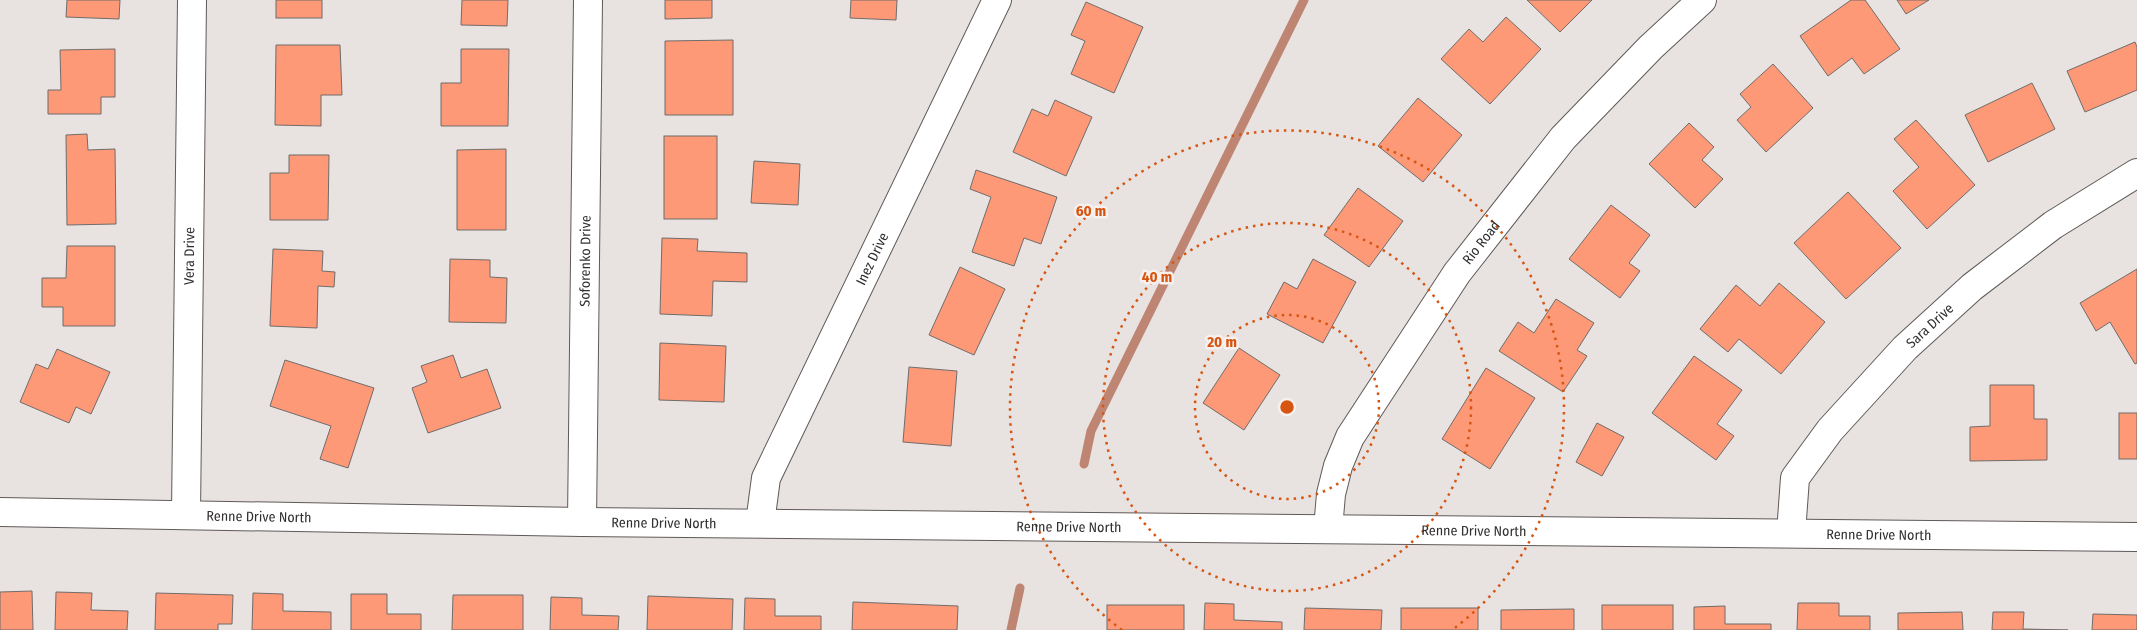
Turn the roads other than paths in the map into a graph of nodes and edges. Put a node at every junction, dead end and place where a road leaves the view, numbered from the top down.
1 (192, 0) edge
2 (588, 0) edge
3 (997, 0) edge
4 (1702, 0) edge
5 (2137, 173) edge
6 (0, 512) edge
7 (186, 514) junction
8 (582, 522) junction
9 (760, 523) junction
10 (1328, 529) junction
11 (1790, 533) junction
12 (2137, 537) edge

1 - 7 street, Vera Drive
2 - 8 street, Soforenko Drive
3 - 9 street, Inez Drive
4 - 10 street, Rio Road
5 - 11 street, Sara Drive
6 - 7 street, Renne Drive North
7 - 8 street, Renne Drive North
8 - 9 street, Renne Drive North
9 - 10 street, Renne Drive North
10 - 11 street, Renne Drive North
11 - 12 street, Renne Drive North

